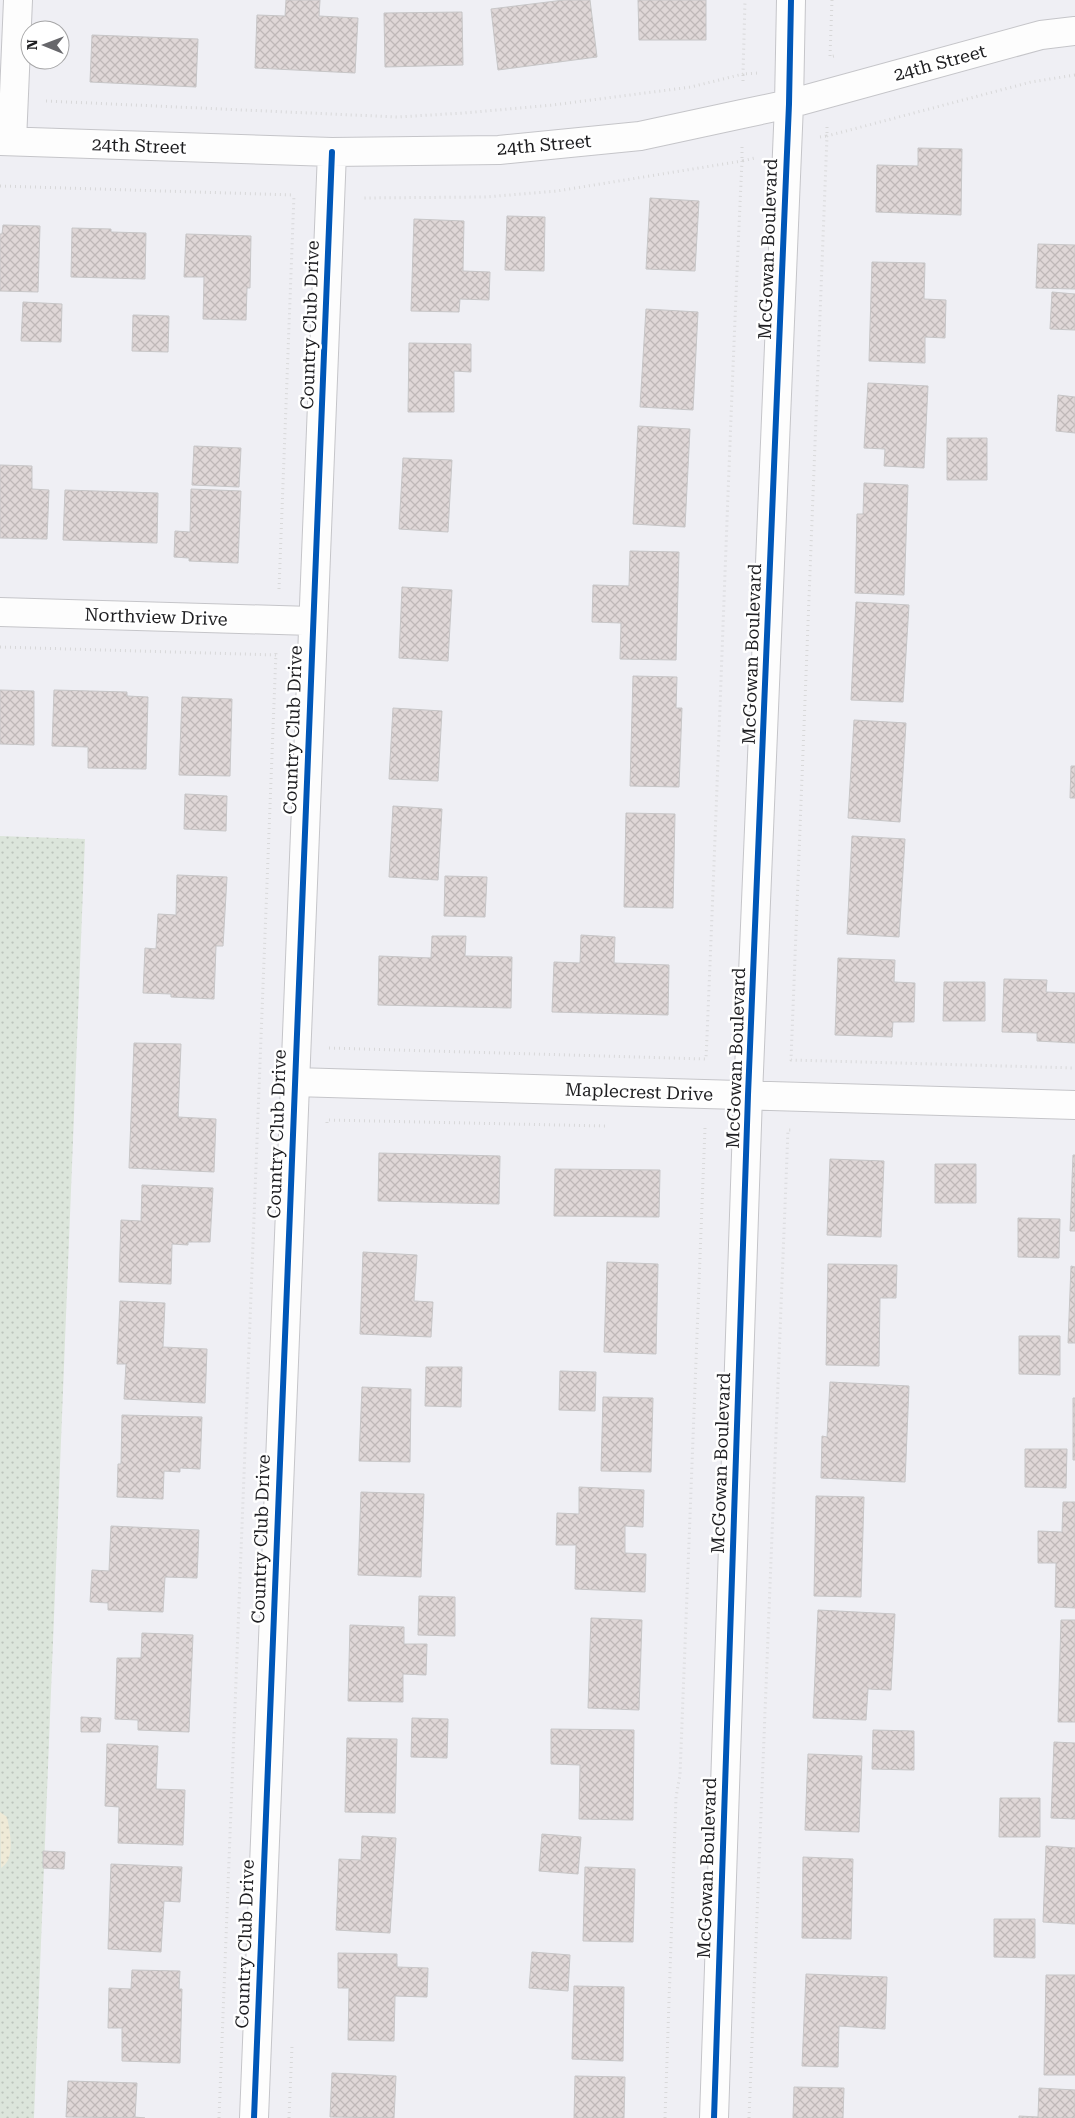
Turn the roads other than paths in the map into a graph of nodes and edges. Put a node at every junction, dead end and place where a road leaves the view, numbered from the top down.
1 (18, 0) edge
2 (791, 0) edge
3 (1075, 31) edge
4 (789, 104) junction
5 (6, 141) edge
6 (332, 152) junction
7 (0, 612) edge
8 (312, 622) junction
9 (294, 1082) junction
10 (748, 1095) junction
11 (1075, 1105) edge
12 (254, 2118) edge
13 (714, 2118) edge

1 - 5 street
2 - 4 street, McGowan Boulevard
3 - 4 street, 24th Street
4 - 6 street, 24th Street
4 - 10 street, McGowan Boulevard
5 - 6 street, 24th Street
6 - 8 street, Country Club Drive
7 - 8 street, Northview Drive
8 - 9 street, Country Club Drive
9 - 10 street, Maplecrest Drive
9 - 12 street, Country Club Drive
10 - 11 street, Maplecrest Drive
10 - 13 street, McGowan Boulevard

